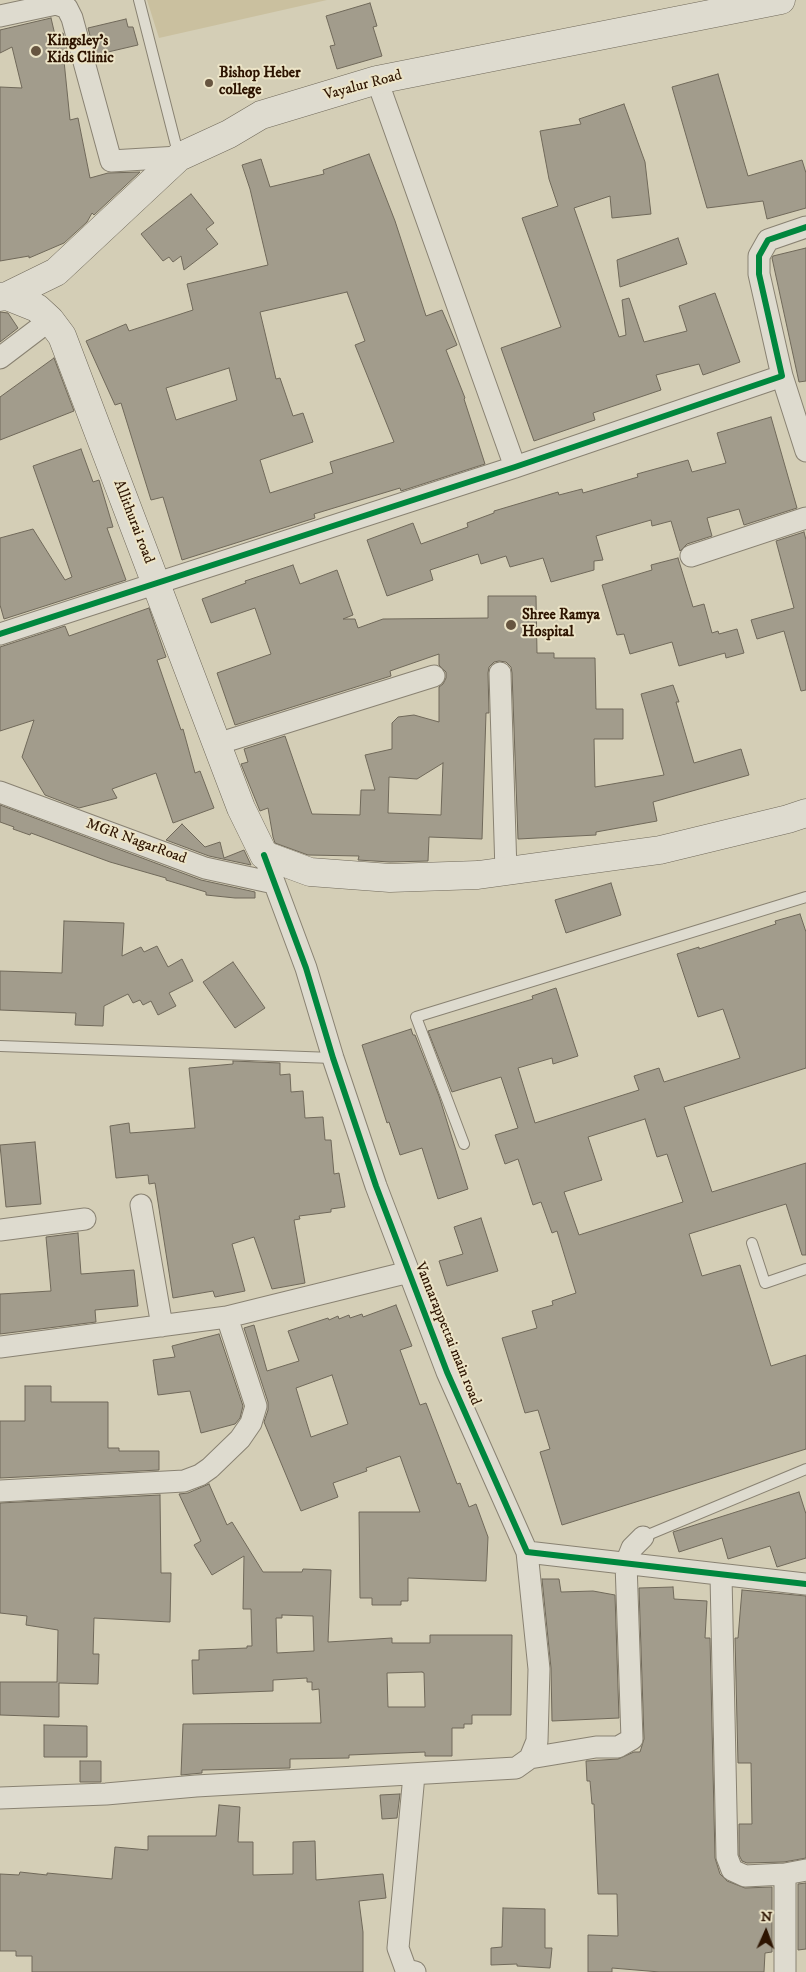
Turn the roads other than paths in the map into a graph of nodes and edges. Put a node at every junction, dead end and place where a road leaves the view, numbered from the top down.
1 (139, 0) edge
2 (782, 0) edge
3 (0, 16) edge
4 (377, 80) junction
5 (179, 157) junction
6 (806, 227) edge
7 (4, 297) edge
8 (50, 320) junction
9 (0, 358) edge
10 (782, 376) junction
11 (806, 451) edge
12 (515, 467) junction
13 (806, 518) edge
14 (691, 556) dead end
15 (157, 582) junction
16 (0, 634) edge
17 (500, 673) dead end
18 (434, 676) dead end
19 (217, 744) junction
20 (0, 792) edge
21 (806, 813) edge
22 (264, 855) junction
23 (506, 872) junction
24 (274, 883) junction
25 (806, 897) edge
26 (0, 1046) edge
27 (333, 1058) junction
28 (464, 1144) dead end
29 (141, 1205) dead end
30 (85, 1219) dead end
31 (0, 1230) edge
32 (752, 1243) dead end
33 (806, 1269) edge
34 (409, 1272) junction
35 (227, 1317) junction
36 (162, 1326) junction
37 (0, 1347) edge
38 (806, 1470) edge
39 (0, 1491) edge
40 (643, 1537) joint
41 (527, 1552) junction
42 (626, 1563) junction
43 (721, 1576) junction
44 (806, 1584) edge
45 (530, 1758) junction
46 (414, 1775) junction
47 (0, 1798) edge
48 (806, 1870) edge
49 (785, 1874) junction
50 (407, 1971) edge
51 (786, 1972) edge

1 - 5 lane
2 - 4 main road, Vayalur Road
3 - 5 street
4 - 5 main road, Vayalur Road
4 - 12 street
5 - 7 main road, Vayalur Road
6 - 10 street
7 - 8 main road, Allithurai road
8 - 9 street
8 - 15 main road, Allithurai road
10 - 11 street
10 - 12 street
12 - 15 street
13 - 14 street
15 - 16 street
15 - 19 main road, Allithurai road
17 - 23 street
18 - 19 street
19 - 22 main road, Allithurai road
20 - 24 street, MGR NagarRoad
21 - 23 main road
22 - 23 main road
22 - 24 street, Vannarappettai main road
24 - 27 street, Vannarappettai main road
25 - 28 lane
26 - 27 lane
27 - 34 street, Vannarappettai main road
29 - 36 street
30 - 31 street
32 - 33 lane
34 - 35 street
34 - 41 street, Vannarappettai main road
35 - 36 street
35 - 39 street
36 - 37 street
38 - 40 lane
40 - 42 street
41 - 42 street
41 - 45 street, Vannarappettai main road
42 - 43 street
42 - 45 street
43 - 44 street
43 - 49 street
45 - 46 street
46 - 47 street
46 - 50 street
48 - 49 street
49 - 51 street

